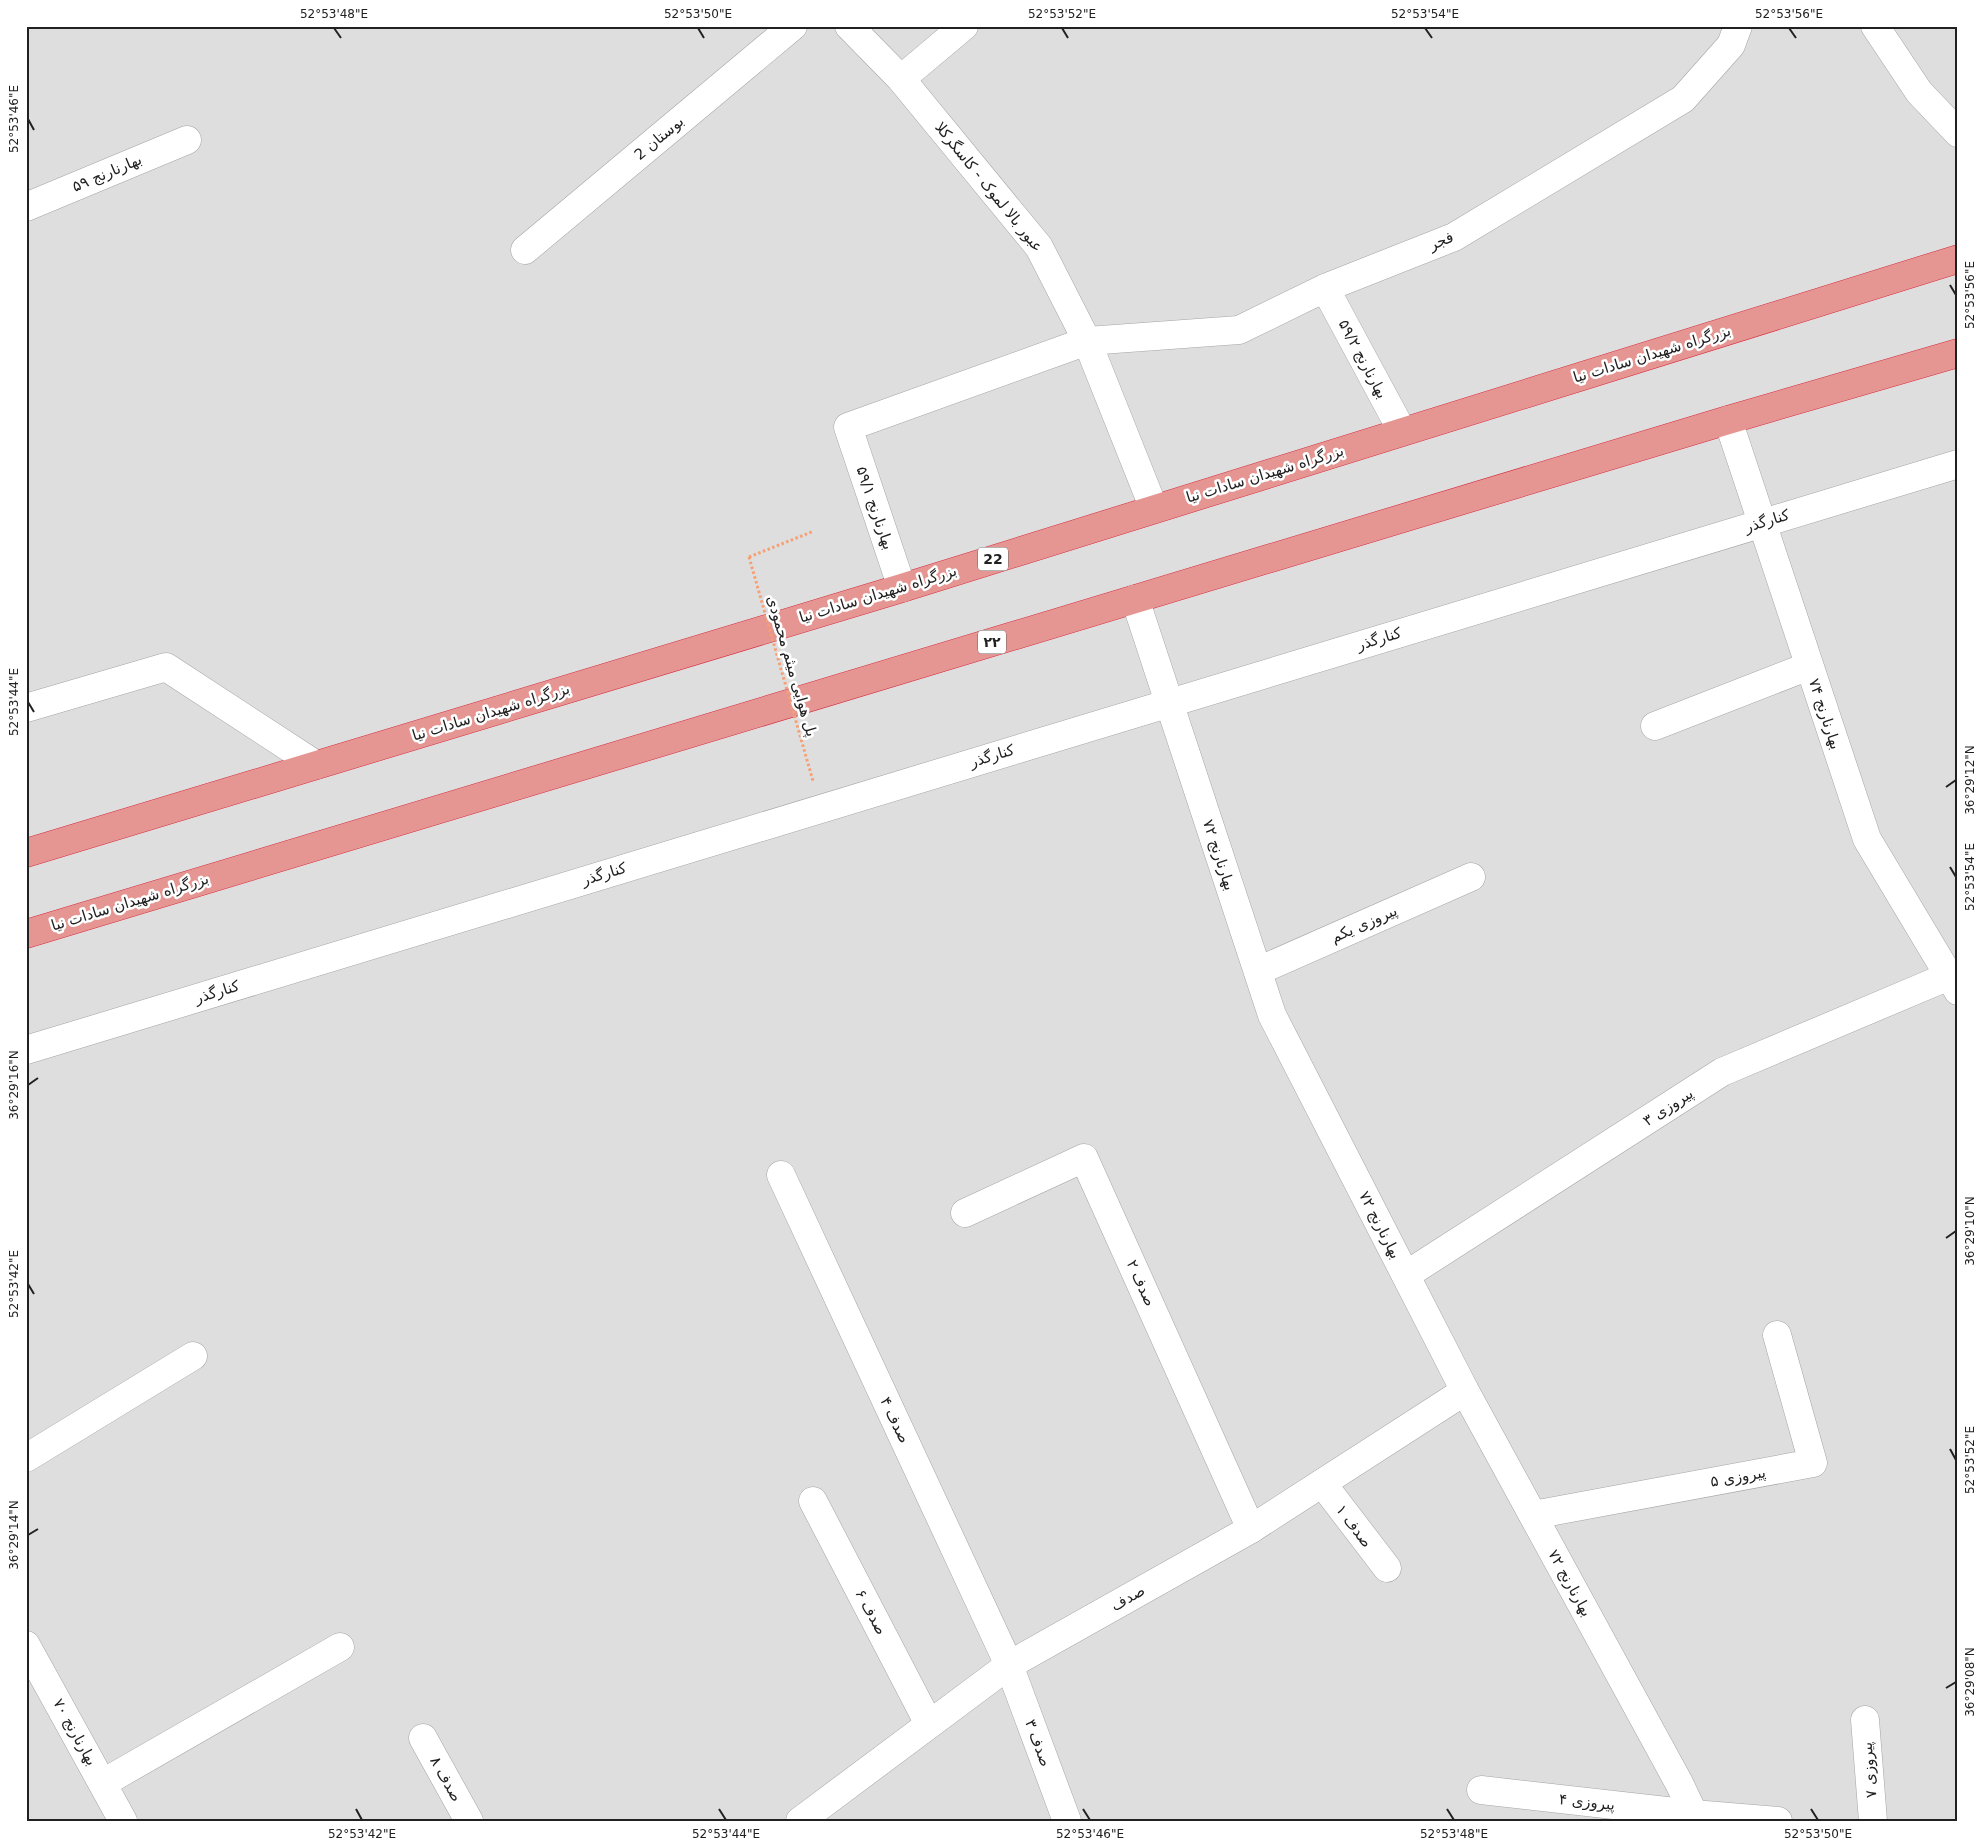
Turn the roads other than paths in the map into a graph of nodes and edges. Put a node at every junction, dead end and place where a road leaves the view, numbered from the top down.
1 (792, 26) edge
2 (849, 26) edge
3 (964, 26) edge
4 (1738, 26) edge
5 (1875, 26) edge
6 (901, 79) junction
7 (1958, 133) edge
8 (187, 140) dead end
9 (26, 207) edge
10 (525, 250) dead end
11 (1958, 259) edge
12 (1324, 288) junction
13 (1087, 341) junction
14 (1958, 353) edge
15 (1728, 420) junction
16 (848, 427) joint
17 (1402, 431) junction
18 (1958, 464) edge
19 (1154, 509) junction
20 (1762, 523) junction
21 (902, 588) junction
22 (1135, 599) junction
23 (1809, 666) junction
24 (1169, 702) junction
25 (26, 708) edge
26 (1655, 726) dead end
27 (316, 765) junction
28 (26, 853) edge
29 (1471, 878) dead end
30 (26, 934) edge
31 (1258, 971) junction
32 (1953, 983) edge
33 (26, 1050) edge
34 (781, 1175) dead end
35 (965, 1213) dead end
36 (1406, 1275) junction
37 (1777, 1335) dead end
38 (193, 1356) dead end
39 (1465, 1391) junction
40 (26, 1458) edge
41 (1322, 1483) junction
42 (813, 1501) dead end
43 (1532, 1515) junction
44 (1251, 1529) junction
45 (1387, 1568) dead end
46 (26, 1645) edge
47 (340, 1647) dead end
48 (1009, 1665) junction
49 (1864, 1720) dead end
50 (930, 1724) junction
51 (423, 1738) dead end
52 (103, 1783) junction
53 (1481, 1790) dead end
54 (1695, 1817) edge
55 (123, 1821) edge
56 (469, 1821) edge
57 (800, 1821) edge
58 (1067, 1821) edge
59 (1778, 1821) edge
60 (1873, 1821) edge

1 - 10 street, بوستان 2
2 - 6 street, عبور بالا لموک - کاسگرکلا
3 - 6 street
4 - 12 street, فجر
5 - 7 street
6 - 13 street, عبور بالا لموک - کاسگرکلا
8 - 9 street, بهارنارنج ۵۹
11 - 17 highway, بزرگراه شهیدان سادات نیا / 22
12 - 13 street, فجر
12 - 17 street, بهارنارنج ۵۹/۲
13 - 16 street, فجر
13 - 19 street, عبور بالا لموک - کاسگرکلا
14 - 15 highway, بزرگراه شهیدان سادات نیا / ۲۲
15 - 20 street, بهارنارنج ۷۴
15 - 22 highway, بزرگراه شهیدان سادات نیا / ۲۲
16 - 21 street, بهارنارنج ۵۹/۱
17 - 19 highway, بزرگراه شهیدان سادات نیا / 22
18 - 20 street, کنارگذر
19 - 21 highway, بزرگراه شهیدان سادات نیا / 22
20 - 23 street, بهارنارنج ۷۴
20 - 24 street, کنارگذر
21 - 27 highway, بزرگراه شهیدان سادات نیا / 22
22 - 24 street, بهارنارنج ۷۲
22 - 30 highway, بزرگراه شهیدان سادات نیا / ۲۲
23 - 26 street
23 - 32 street, بهارنارنج ۷۴
24 - 31 street, بهارنارنج ۷۲
24 - 33 street, کنارگذر
25 - 27 street
27 - 28 highway, بزرگراه شهیدان سادات نیا / 22
29 - 31 street, پیروزی یکم
31 - 36 street, بهارنارنج ۷۲
32 - 36 street, پیروزی ۳
34 - 48 street, صدف ۴
35 - 44 street, صدف ۲
36 - 39 street, بهارنارنج ۷۲
37 - 43 street, پیروزی ۵
38 - 40 street
39 - 41 street, صدف
39 - 43 street, بهارنارنج ۷۲
41 - 44 street, صدف
41 - 45 street, صدف ۱
42 - 50 street, صدف ۶
43 - 54 street, بهارنارنج ۷۲
44 - 48 street, صدف
46 - 52 street, بهارنارنج ۷۰
47 - 52 street
48 - 50 street, صدف
48 - 58 street, صدف ۳
49 - 60 street, پیروزی ۷
50 - 57 street, صدف
51 - 56 street, صدف ۸
52 - 55 street, بهارنارنج ۷۰
53 - 54 street, پیروزی ۴
54 - 59 street

